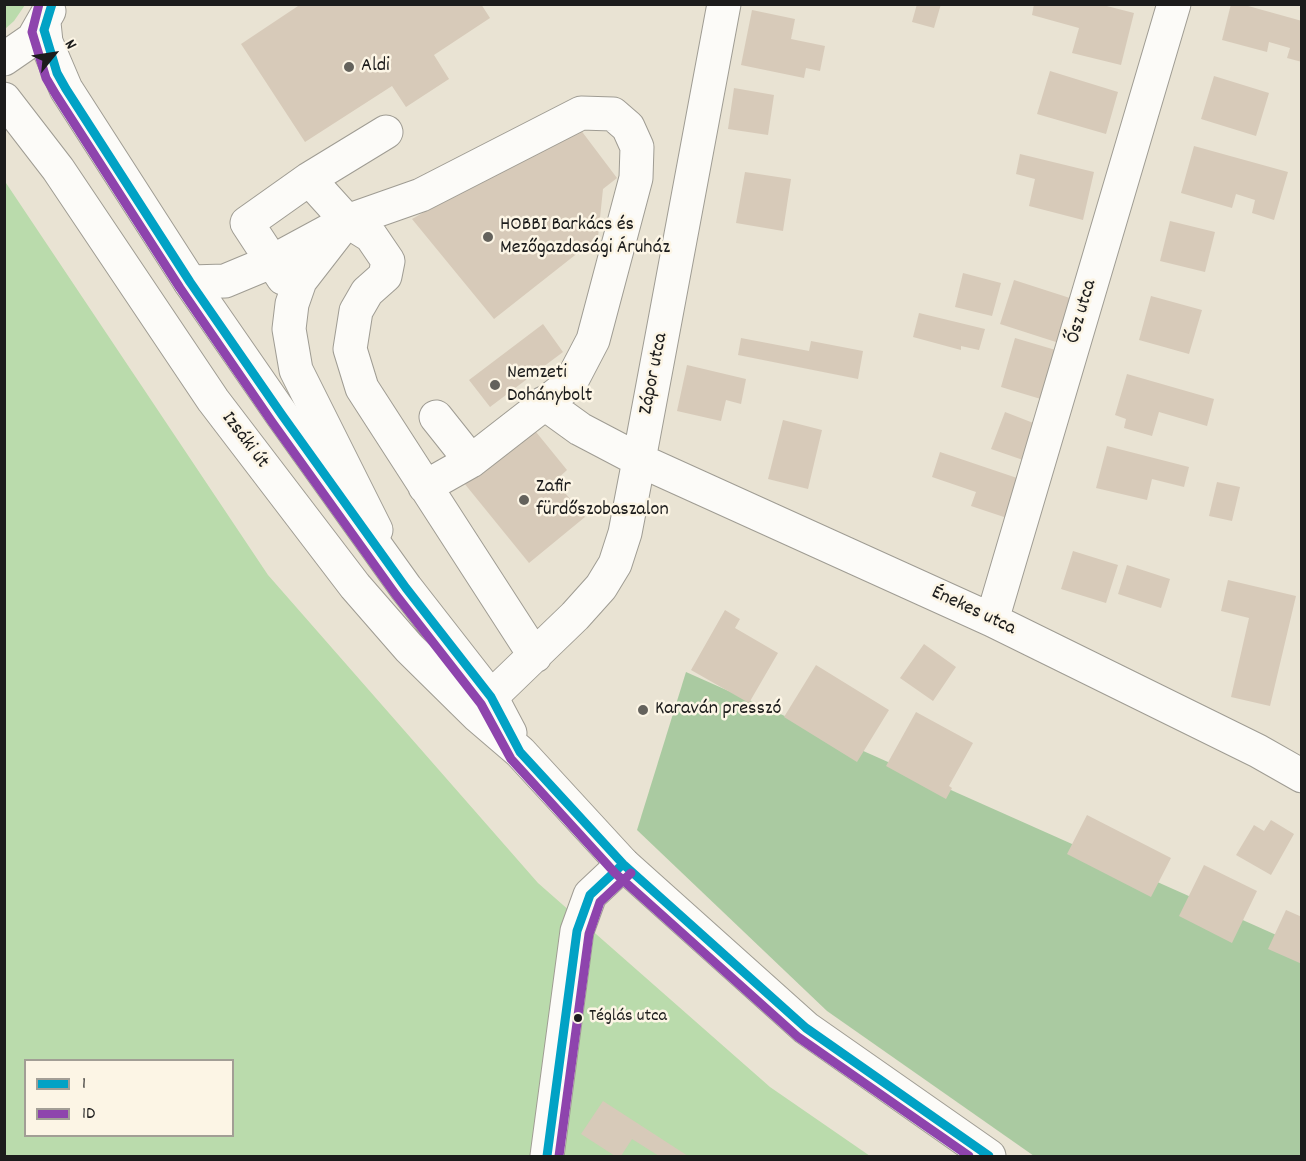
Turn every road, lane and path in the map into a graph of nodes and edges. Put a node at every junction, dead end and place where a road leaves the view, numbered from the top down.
1 (724, 4) edge
2 (1174, 4) edge
3 (48, 14) edge
4 (4, 59) edge
5 (4, 99) edge
6 (386, 132) dead end
7 (309, 179) junction
8 (347, 221) junction
9 (273, 261) junction
10 (190, 282) junction
11 (292, 304) junction
12 (544, 403) junction
13 (436, 417) dead end
14 (639, 460) junction
15 (471, 461) junction
16 (424, 487) junction
17 (406, 588) junction
18 (992, 620) junction
19 (535, 656) junction
20 (491, 697) junction
21 (520, 752) junction
22 (1302, 776) edge
23 (624, 864) junction
24 (547, 1156) edge
25 (989, 1156) edge

1 - 14 street, Zápor utca
2 - 18 street, Ősz utca
3 - 4 street
3 - 10 street, Izsáki út
5 - 21 street, Izsáki út
6 - 7 street
7 - 8 street
7 - 9 street
8 - 9 street
8 - 11 street
8 - 12 street
8 - 16 street
9 - 10 street
9 - 11 street
10 - 17 street, Izsáki út
11 - 17 street
12 - 14 street, Énekes utca
12 - 15 street
13 - 15 street
14 - 18 street, Énekes utca
14 - 19 street, Zápor utca
15 - 16 street
16 - 19 street
17 - 20 street, Izsáki út
18 - 22 street, Énekes utca
19 - 20 street, Zápor utca
20 - 21 street, Izsáki út
21 - 23 street, Izsáki út
23 - 24 street
23 - 25 street, Izsáki út

